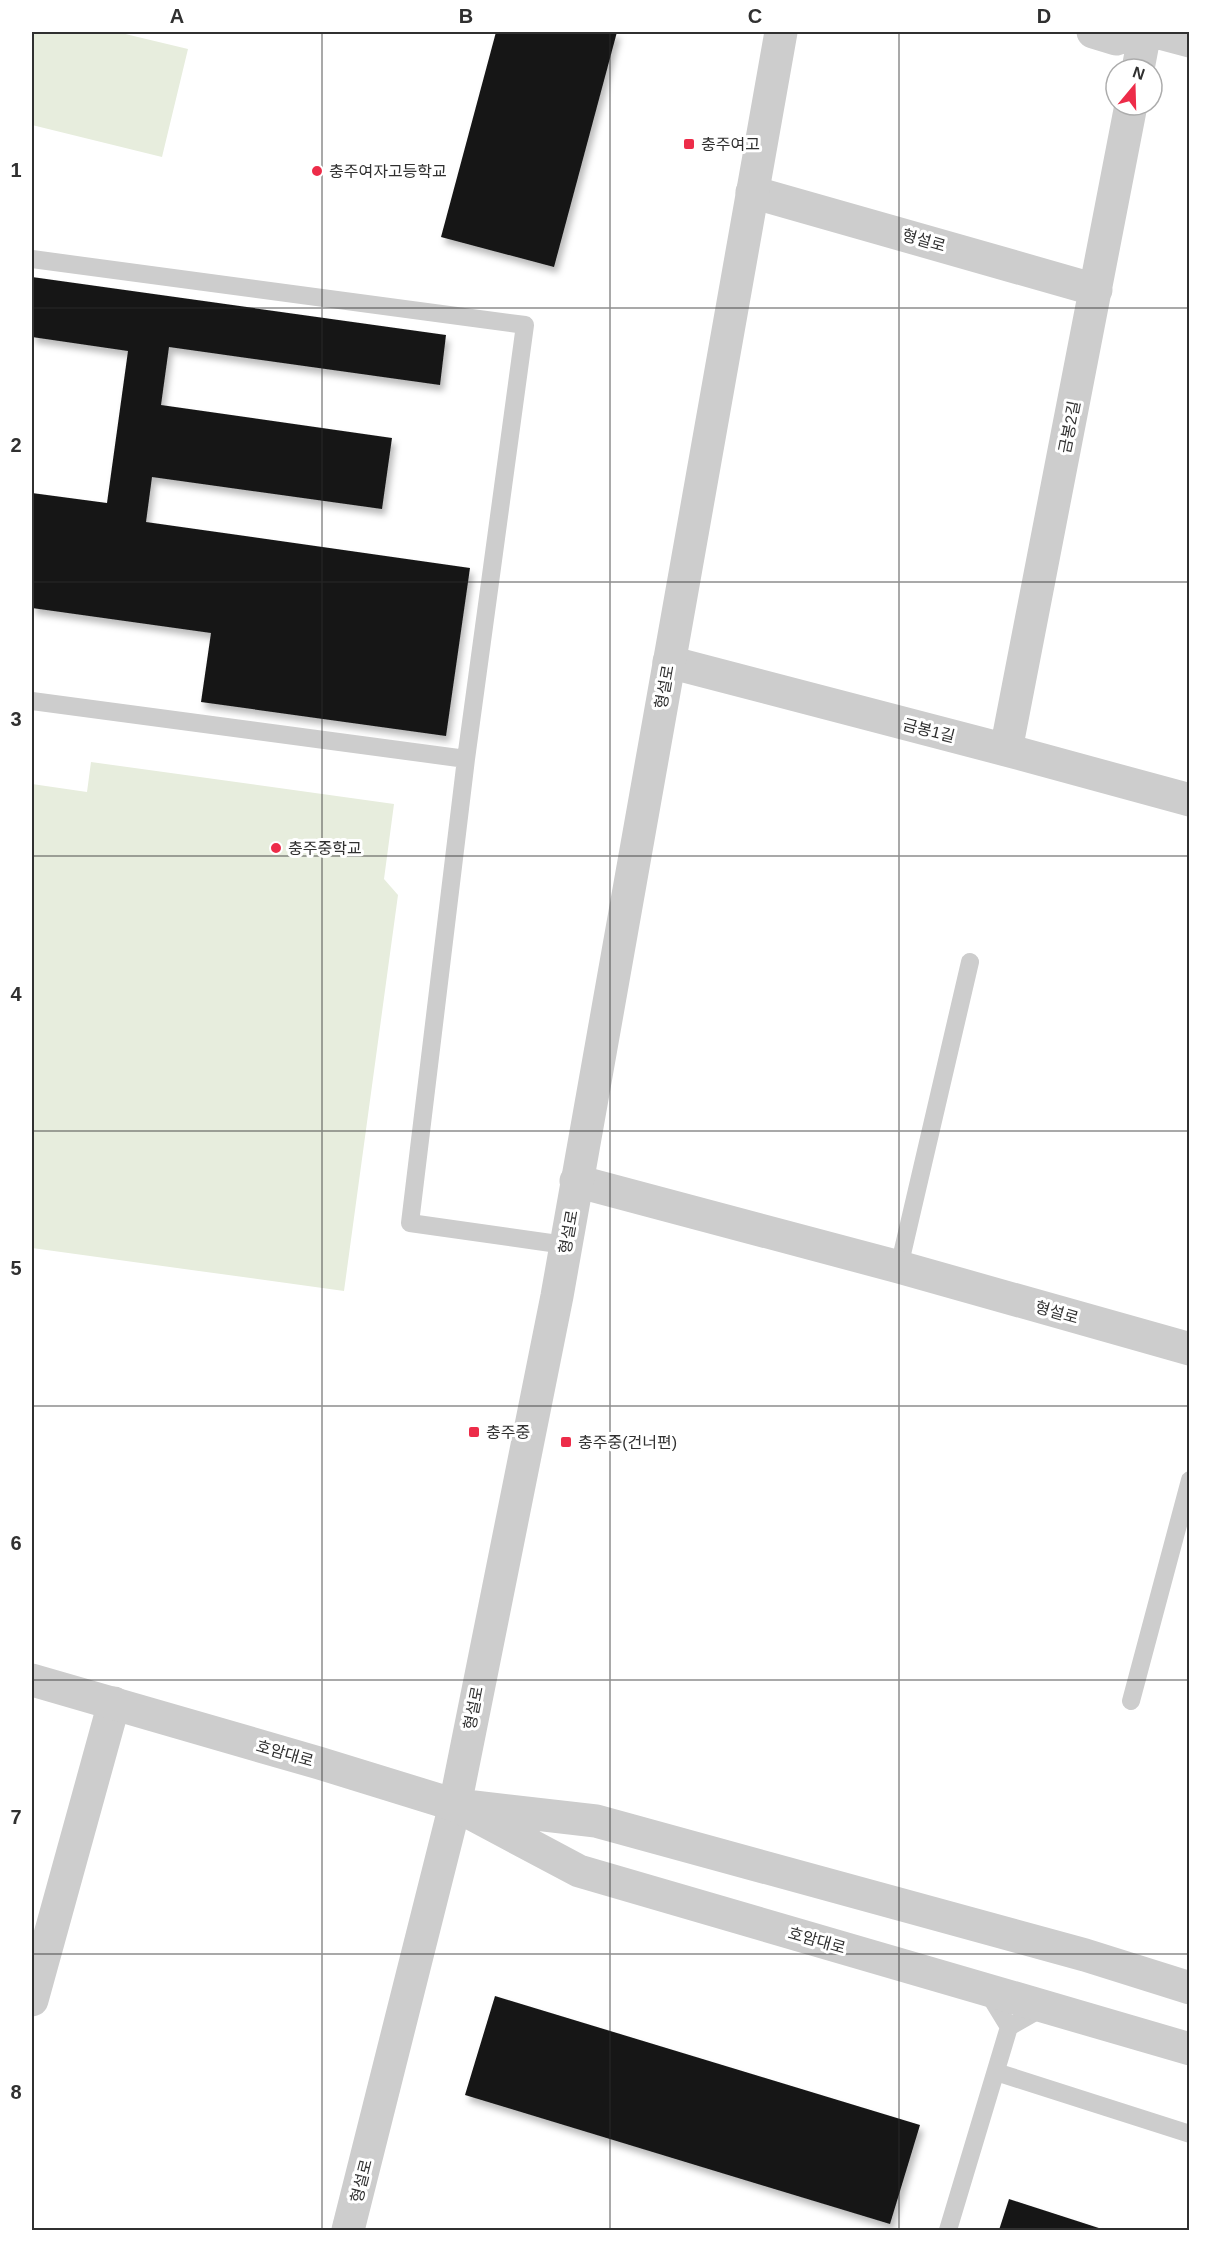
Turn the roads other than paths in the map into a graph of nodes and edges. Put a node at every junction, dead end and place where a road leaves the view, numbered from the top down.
1 (781, 32) edge
2 (1093, 32) edge
3 (1137, 32) edge
4 (1145, 32) edge
5 (1156, 32) edge
6 (1190, 41) edge
7 (1140, 57) edge
8 (1129, 117) edge
9 (752, 192) junction
10 (32, 259) edge
11 (1096, 290) junction
12 (669, 662) junction
13 (32, 701) edge
14 (1006, 750) junction
15 (466, 759) junction
16 (1190, 800) edge
17 (970, 962) dead end
18 (576, 1181) junction
19 (565, 1245) junction
20 (899, 1267) junction
21 (1190, 1349) edge
22 (1190, 1480) edge
23 (32, 1680) edge
24 (1131, 1701) dead end
25 (114, 1703) junction
26 (455, 1805) junction
27 (1190, 1988) edge
28 (986, 1989) junction
29 (32, 2000) edge
30 (1046, 2006) junction
31 (1009, 2027) junction
32 (1190, 2049) edge
33 (996, 2072) junction
34 (1190, 2134) edge
35 (348, 2230) edge
36 (948, 2230) edge

1 - 9 street, 형설로
2 - 3 street
4 - 7 street
5 - 6 street
8 - 11 street, 금봉2길
9 - 11 street, 형설로
9 - 12 street, 형설로
10 - 15 lane
11 - 14 street, 금봉2길
12 - 14 street, 금봉1길
12 - 18 street, 형설로
13 - 15 lane
14 - 16 street, 금봉1길
15 - 19 lane
17 - 20 lane
18 - 19 street, 형설로
18 - 20 street, 형설로
19 - 26 street, 형설로
20 - 21 street, 형설로
22 - 24 lane
23 - 25 street, 호암대로
25 - 26 street, 호암대로
25 - 29 street
26 - 27 street, 호암대로
26 - 28 street, 호암대로
26 - 35 street, 형설로
28 - 30 street, 호암대로
28 - 31 lane
30 - 31 lane
30 - 32 street, 호암대로
31 - 33 lane
33 - 34 lane
33 - 36 lane

